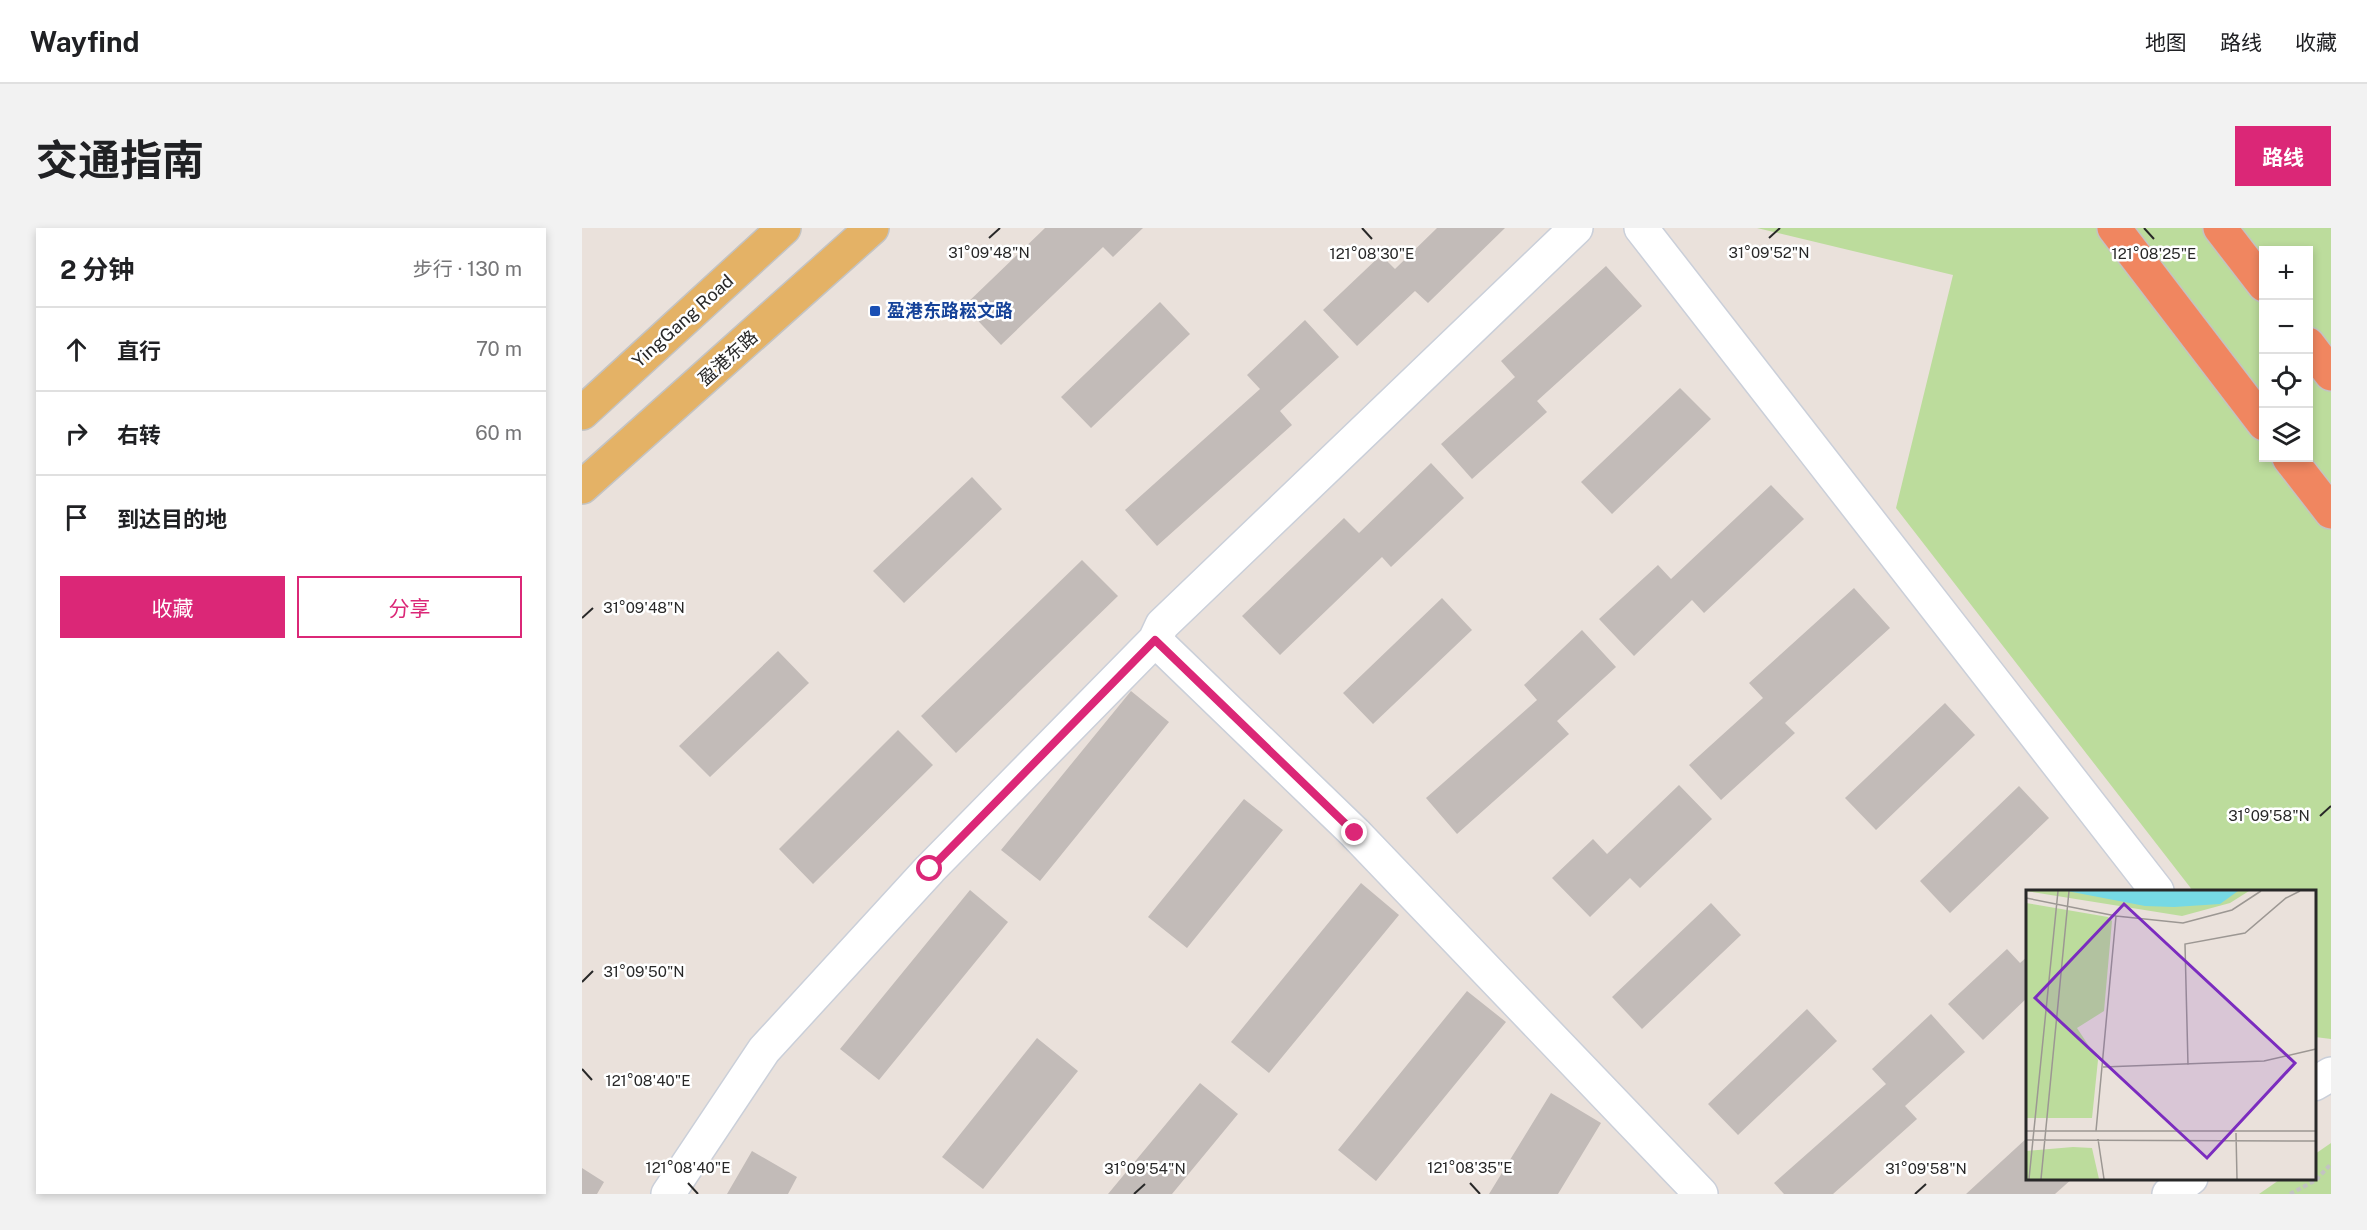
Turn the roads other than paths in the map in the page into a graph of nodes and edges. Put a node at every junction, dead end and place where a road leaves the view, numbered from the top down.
1 (784, 228) edge
2 (873, 228) edge
3 (1576, 228) edge
4 (1641, 228) edge
5 (2114, 228) edge
6 (2220, 228) edge
7 (2259, 279) edge
8 (2313, 351) edge
9 (2331, 374) edge
10 (582, 413) edge
11 (2259, 417) edge
12 (2292, 462) edge
13 (582, 488) edge
14 (2331, 512) edge
15 (1155, 640) junction
16 (2156, 890) edge
17 (2331, 1074) edge
18 (2316, 1083) edge
19 (2189, 1179) edge
20 (668, 1194) edge
21 (1701, 1194) edge
22 (2169, 1194) edge

1 - 10 main road, YingGang Road
2 - 13 main road, 盈港东路
3 - 15 street
4 - 16 street
5 - 11 highway
6 - 7 highway
8 - 9 highway
12 - 14 highway
15 - 20 street
15 - 21 street
17 - 18 street
19 - 22 street

